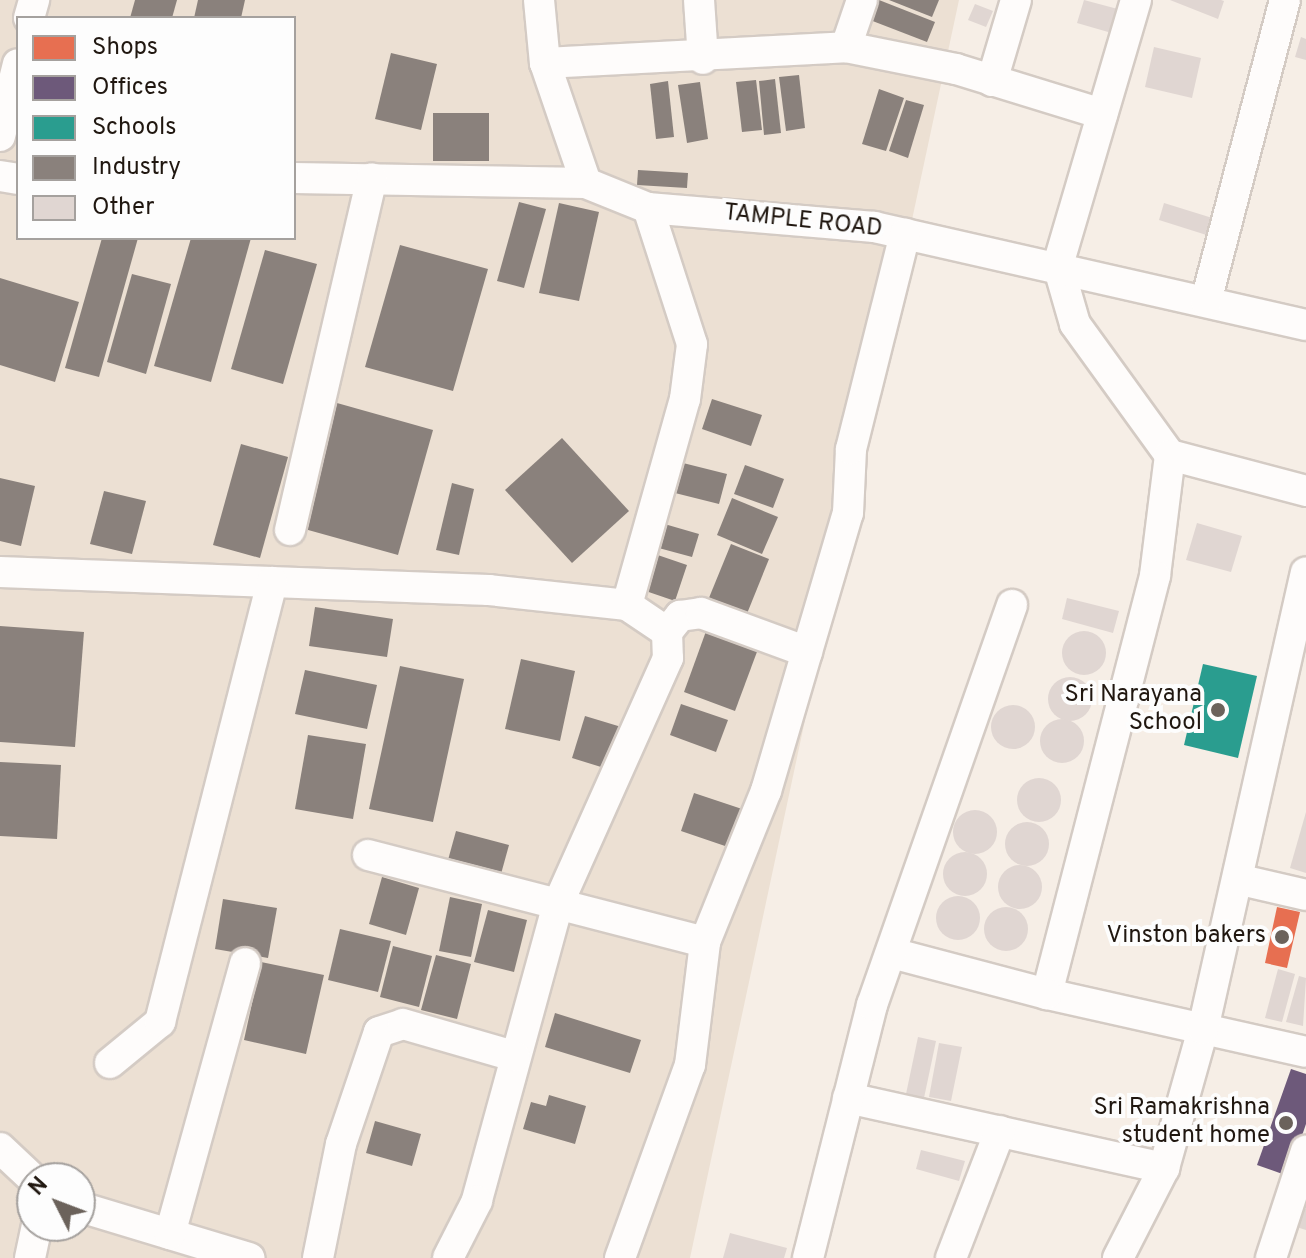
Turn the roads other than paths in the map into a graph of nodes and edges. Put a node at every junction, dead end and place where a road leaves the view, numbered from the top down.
1 (699, 0) edge
2 (862, 0) edge
3 (1016, 0) edge
4 (1136, 0) edge
5 (1285, 0) edge
6 (530, 4) edge
7 (846, 47) junction
8 (703, 59) junction
9 (545, 63) junction
10 (16, 72) edge
11 (992, 81) junction
12 (1102, 114) junction
13 (0, 136) edge
14 (296, 178) edge
15 (372, 178) junction
16 (586, 183) junction
17 (648, 208) junction
18 (905, 234) junction
19 (1058, 265) junction
20 (1206, 301) junction
21 (1306, 325) edge
22 (1170, 455) junction
23 (1306, 491) edge
24 (290, 530) dead end
25 (0, 572) edge
26 (1306, 572) edge
27 (272, 582) junction
28 (627, 605) junction
29 (1012, 605) dead end
30 (667, 632) junction
31 (807, 652) junction
32 (368, 855) dead end
33 (1241, 880) junction
34 (1306, 895) edge
35 (558, 904) junction
36 (705, 942) junction
37 (892, 953) junction
38 (245, 963) dead end
39 (1047, 994) junction
40 (1203, 1029) junction
41 (1306, 1052) edge
42 (514, 1056) junction
43 (110, 1063) dead end
44 (848, 1098) junction
45 (1000, 1131) junction
46 (0, 1148) edge
47 (1306, 1151) edge
48 (16, 1163) edge
49 (1164, 1168) junction
50 (96, 1212) edge
51 (170, 1234) junction
52 (249, 1258) edge
53 (318, 1258) edge
54 (448, 1258) edge
55 (620, 1258) edge
56 (808, 1258) edge
57 (951, 1258) edge
58 (1118, 1258) edge
59 (1271, 1258) edge

1 - 8 street
2 - 7 street
3 - 11 street
4 - 12 street
5 - 20 street
6 - 9 street
7 - 8 street
7 - 11 street
8 - 9 street
9 - 16 street
10 - 13 street
11 - 12 street
12 - 19 street
14 - 15 street, TAMPLE ROAD
15 - 16 street, TAMPLE ROAD
15 - 24 street
16 - 17 street, TAMPLE ROAD
17 - 18 street, TAMPLE ROAD
17 - 28 street
18 - 19 street, TAMPLE ROAD
18 - 31 street
19 - 20 street, TAMPLE ROAD
19 - 22 street
20 - 21 street, TAMPLE ROAD
22 - 23 street
22 - 39 street
25 - 27 street
26 - 33 street
27 - 28 street
27 - 43 street
28 - 30 street
29 - 37 street
30 - 31 street
30 - 35 street
31 - 36 street
32 - 35 street
33 - 34 street
33 - 40 street
35 - 36 street
35 - 42 street
36 - 55 street
37 - 39 street
37 - 44 street
38 - 51 street
39 - 40 street
40 - 41 street
40 - 49 street
42 - 53 street
42 - 54 street
44 - 45 street
44 - 56 street
45 - 49 street
45 - 57 street
46 - 48 street
47 - 59 street
49 - 58 street
50 - 51 street
51 - 52 street

